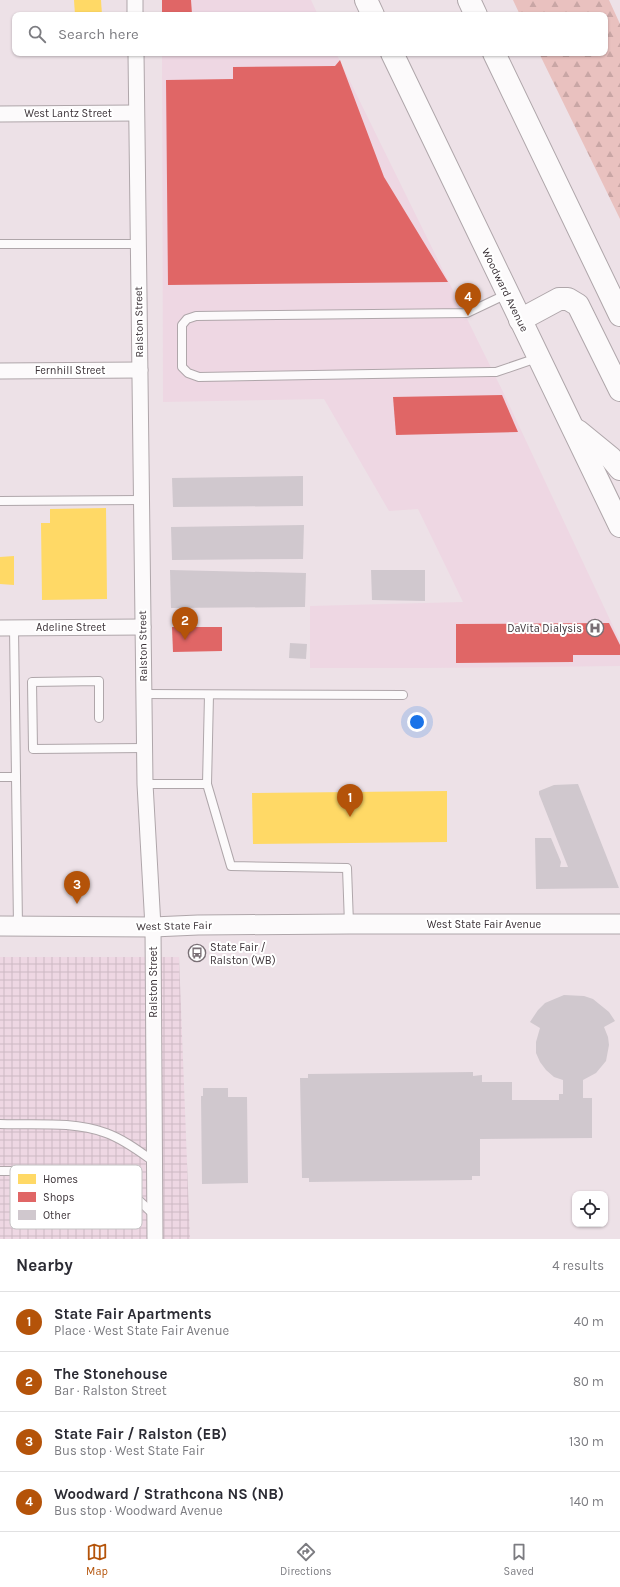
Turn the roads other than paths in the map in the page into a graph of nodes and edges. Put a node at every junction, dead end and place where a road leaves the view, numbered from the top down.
1 (135, 0) edge
2 (366, 0) edge
3 (469, 0) edge
4 (135, 12) edge
5 (372, 12) edge
6 (475, 12) edge
7 (136, 56) edge
8 (393, 56) edge
9 (495, 56) edge
10 (136, 112) junction
11 (0, 114) edge
12 (0, 244) edge
13 (138, 244) junction
14 (507, 294) junction
15 (620, 315) edge
16 (520, 320) junction
17 (538, 358) junction
18 (140, 370) junction
19 (0, 371) edge
20 (620, 390) edge
21 (573, 426) junction
22 (620, 468) edge
23 (141, 500) junction
24 (0, 501) edge
25 (620, 526) edge
26 (143, 627) junction
27 (7, 628) edge
28 (144, 694) junction
29 (403, 695) dead end
30 (209, 696) junction
31 (99, 718) dead end
32 (145, 748) junction
33 (0, 777) edge
34 (16, 777) junction
35 (145, 784) junction
36 (207, 784) junction
37 (349, 924) junction
38 (620, 924) edge
39 (9, 926) edge
40 (153, 927) junction
41 (0, 1124) edge
42 (153, 1161) junction
43 (0, 1171) edge
44 (10, 1171) edge
45 (142, 1203) edge
46 (154, 1215) junction
47 (155, 1239) edge

1 - 4 street
2 - 5 main road
3 - 6 main road
7 - 10 street, Ralston Street
8 - 14 main road, Woodward Avenue
9 - 15 main road
10 - 11 street, West Lantz Street
10 - 13 street, Ralston Street
12 - 13 lane
13 - 18 street, Ralston Street
14 - 16 main road, Woodward Avenue
14 - 17 lane
16 - 17 main road, Woodward Avenue
16 - 20 main road
17 - 21 main road, Woodward Avenue
18 - 19 street, Fernhill Street
18 - 23 street, Ralston Street
21 - 22 main road
21 - 25 main road, Woodward Avenue
23 - 24 lane
23 - 26 street, Ralston Street
26 - 27 street, Adeline Street
26 - 28 street, Ralston Street
27 - 34 lane
28 - 30 lane
28 - 32 street, Ralston Street
29 - 30 lane
30 - 36 lane
31 - 32 lane
32 - 35 street, Ralston Street
33 - 34 lane
34 - 39 lane
35 - 36 lane
35 - 40 street, Ralston Street
36 - 37 lane
37 - 38 street, West State Fair Avenue
37 - 40 street, West State Fair
39 - 40 street, West State Fair
40 - 42 street, Ralston Street
41 - 42 lane
42 - 46 street, Ralston Street
43 - 44 lane
45 - 46 lane
46 - 47 street, Ralston Street

